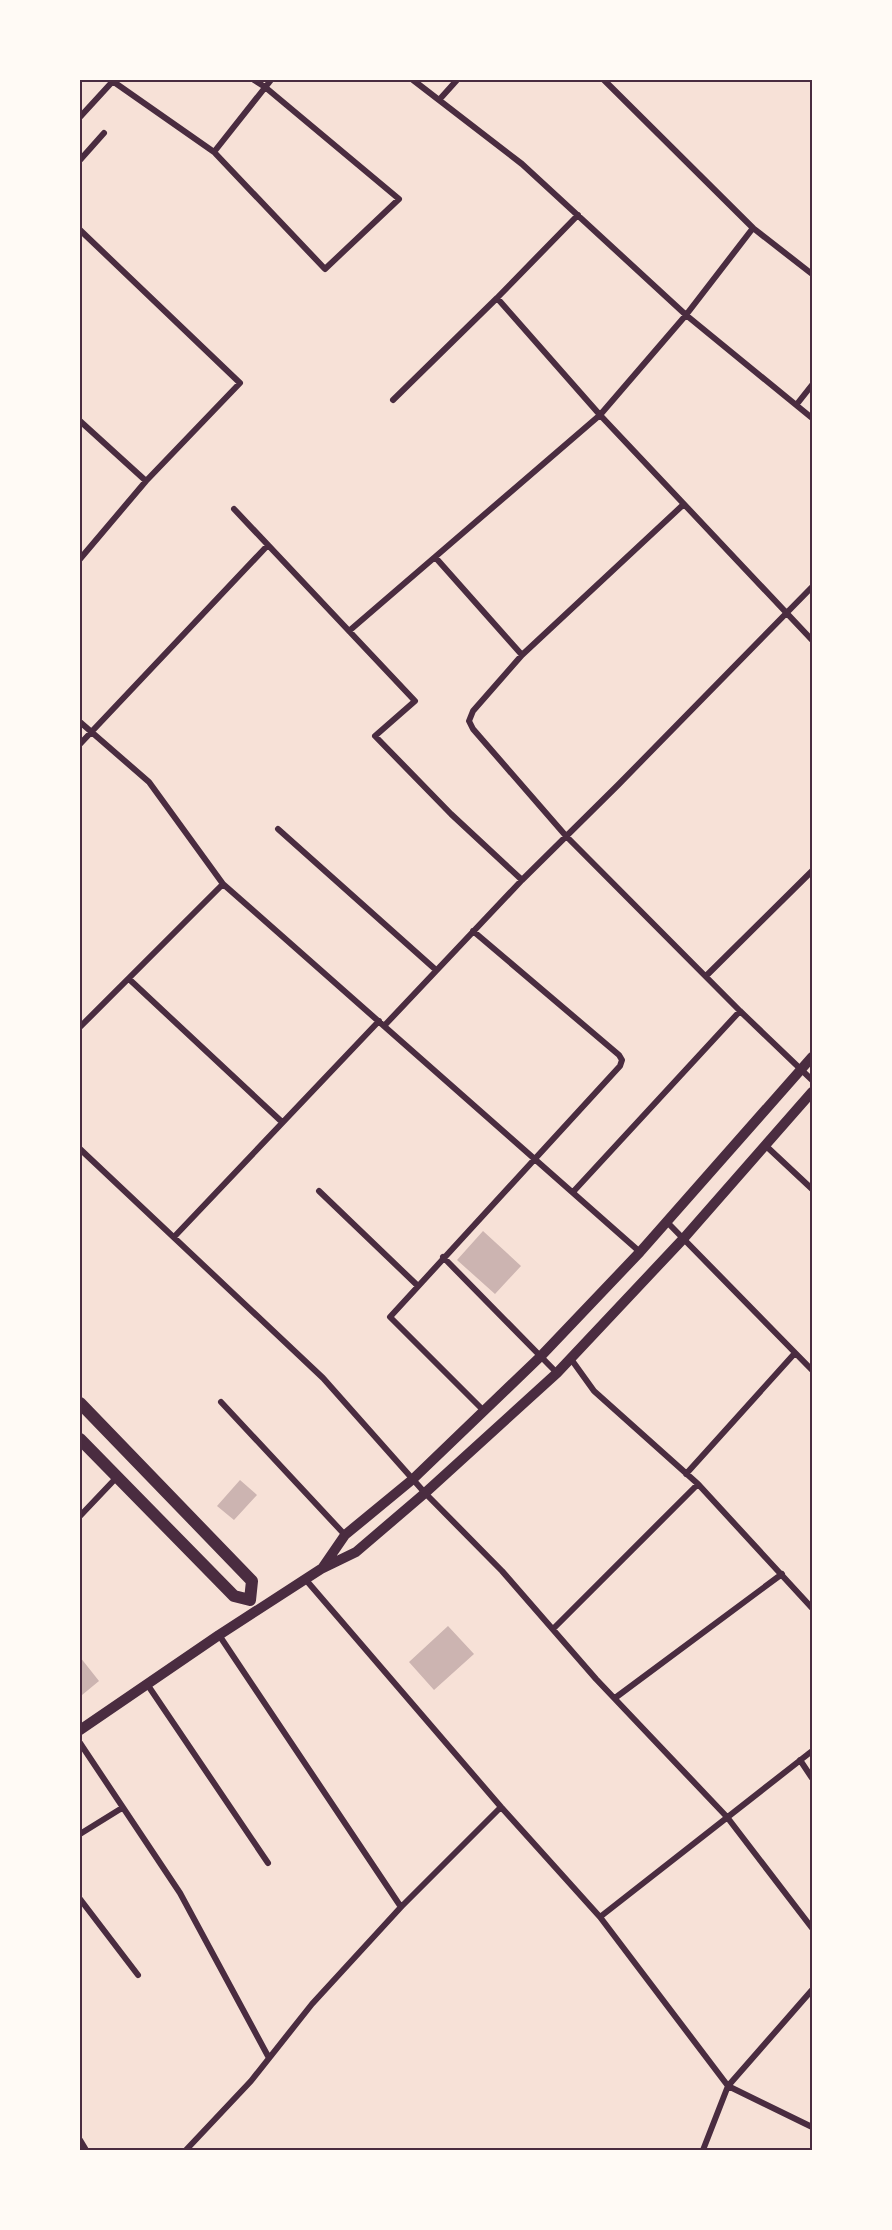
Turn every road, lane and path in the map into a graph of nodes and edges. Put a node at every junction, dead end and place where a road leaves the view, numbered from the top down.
1 (112, 80) edge
2 (254, 80) edge
3 (270, 80) edge
4 (413, 80) edge
5 (457, 80) edge
6 (604, 80) edge
7 (265, 87) junction
8 (439, 100) junction
9 (80, 117) edge
10 (104, 133) dead end
11 (214, 152) junction
12 (80, 160) edge
13 (578, 215) junction
14 (753, 228) junction
15 (80, 230) edge
16 (813, 274) edge
17 (497, 298) junction
18 (687, 315) junction
19 (813, 385) edge
20 (393, 400) dead end
21 (797, 404) junction
22 (600, 415) junction
23 (813, 418) edge
24 (80, 421) edge
25 (146, 481) junction
26 (684, 504) junction
27 (234, 509) dead end
28 (268, 545) junction
29 (435, 556) junction
30 (80, 559) edge
31 (813, 587) edge
32 (788, 614) junction
33 (349, 631) junction
34 (813, 640) edge
35 (522, 654) junction
36 (80, 722) edge
37 (91, 732) junction
38 (80, 744) edge
39 (278, 829) dead end
40 (566, 837) junction
41 (813, 871) edge
42 (522, 880) junction
43 (223, 884) junction
44 (473, 931) junction
45 (436, 970) junction
46 (706, 976) junction
47 (129, 980) junction
48 (740, 1011) junction
49 (381, 1024) junction
50 (80, 1027) edge
51 (813, 1057) edge
52 (801, 1070) junction
53 (813, 1080) edge
54 (813, 1092) edge
55 (282, 1122) junction
56 (765, 1145) junction
57 (80, 1149) edge
58 (534, 1158) junction
59 (813, 1189) edge
60 (319, 1191) dead end
61 (573, 1192) junction
62 (667, 1222) junction
63 (174, 1237) junction
64 (684, 1238) junction
65 (640, 1252) junction
66 (443, 1257) junction
67 (418, 1286) junction
68 (795, 1353) junction
69 (541, 1356) junction
70 (571, 1359) junction
71 (813, 1370) edge
72 (558, 1373) junction
73 (221, 1402) dead end
74 (80, 1403) edge
75 (484, 1411) junction
76 (80, 1439) edge
77 (686, 1474) junction
78 (117, 1478) junction
79 (413, 1479) junction
80 (698, 1484) junction
81 (425, 1493) junction
82 (80, 1516) edge
83 (345, 1535) junction
84 (321, 1569) junction
85 (782, 1574) junction
86 (306, 1580) junction
87 (249, 1600) junction
88 (813, 1608) edge
89 (260, 1610) junction
90 (553, 1629) junction
91 (219, 1635) junction
92 (147, 1684) junction
93 (615, 1698) junction
94 (80, 1730) edge
95 (80, 1743) edge
96 (813, 1751) edge
97 (800, 1760) junction
98 (813, 1778) edge
99 (501, 1807) junction
100 (122, 1808) junction
101 (727, 1816) junction
102 (80, 1834) edge
103 (268, 1863) dead end
104 (80, 1899) edge
105 (401, 1907) junction
106 (600, 1917) junction
107 (813, 1928) edge
108 (138, 1975) dead end
109 (813, 1990) edge
110 (269, 2058) junction
111 (728, 2086) junction
112 (813, 2127) edge
113 (80, 2140) edge
114 (86, 2151) edge
115 (186, 2151) edge
116 (703, 2151) edge

1 - 9 street
1 - 11 street
2 - 7 street
3 - 7 street
4 - 8 street
5 - 8 street
6 - 14 street
7 - 11 street
7 - 11 street
8 - 13 street
10 - 12 street
13 - 17 street
13 - 18 street
14 - 16 street
14 - 18 street
15 - 25 street
17 - 20 street
17 - 22 street
18 - 21 street
18 - 22 street
19 - 21 street
21 - 23 street
22 - 26 street
22 - 29 street
24 - 25 street
25 - 30 street
26 - 32 street
26 - 35 street
27 - 28 street
28 - 33 street
28 - 37 street
29 - 33 street
29 - 35 street
31 - 32 street
32 - 34 street
32 - 40 street
33 - 42 street
35 - 40 street
36 - 37 street
37 - 38 street
37 - 43 street
39 - 45 street
40 - 42 street
40 - 46 street
41 - 46 street
42 - 44 street
43 - 47 street
43 - 49 street
44 - 45 street
44 - 58 street
45 - 49 street
46 - 48 street
47 - 50 street
47 - 55 street
48 - 52 street
48 - 61 street
49 - 55 street
49 - 58 street
51 - 52 street
52 - 53 street
52 - 62 street
54 - 56 street
55 - 63 street
56 - 59 street
56 - 64 street
57 - 63 street
58 - 61 street
58 - 66 street
60 - 67 street
61 - 65 street
62 - 64 street
62 - 65 street
63 - 79 street
64 - 68 street
64 - 70 street
65 - 69 street
66 - 67 street
66 - 69 street
67 - 75 street
68 - 71 street
68 - 77 street
69 - 72 street
69 - 75 street
70 - 72 street
70 - 77 street
72 - 81 street
73 - 83 street
74 - 87 main road
75 - 79 street
76 - 78 main road
77 - 80 street
78 - 82 street
78 - 87 main road
79 - 81 street
79 - 83 street
80 - 85 street
80 - 90 street
81 - 84 street
81 - 90 street
83 - 84 street
84 - 86 street
85 - 88 street
85 - 93 street
86 - 89 street
86 - 99 street
87 - 89 street
89 - 91 street
90 - 93 street
91 - 92 street
91 - 105 street
92 - 94 street
92 - 103 street
93 - 101 street
95 - 100 street
96 - 97 street
97 - 98 street
97 - 101 street
99 - 105 street
99 - 106 street
100 - 102 street
100 - 110 street
101 - 106 street
101 - 107 street
104 - 108 street
105 - 110 street
106 - 111 street
109 - 111 street
110 - 115 street
111 - 112 street
111 - 116 street
113 - 114 street

